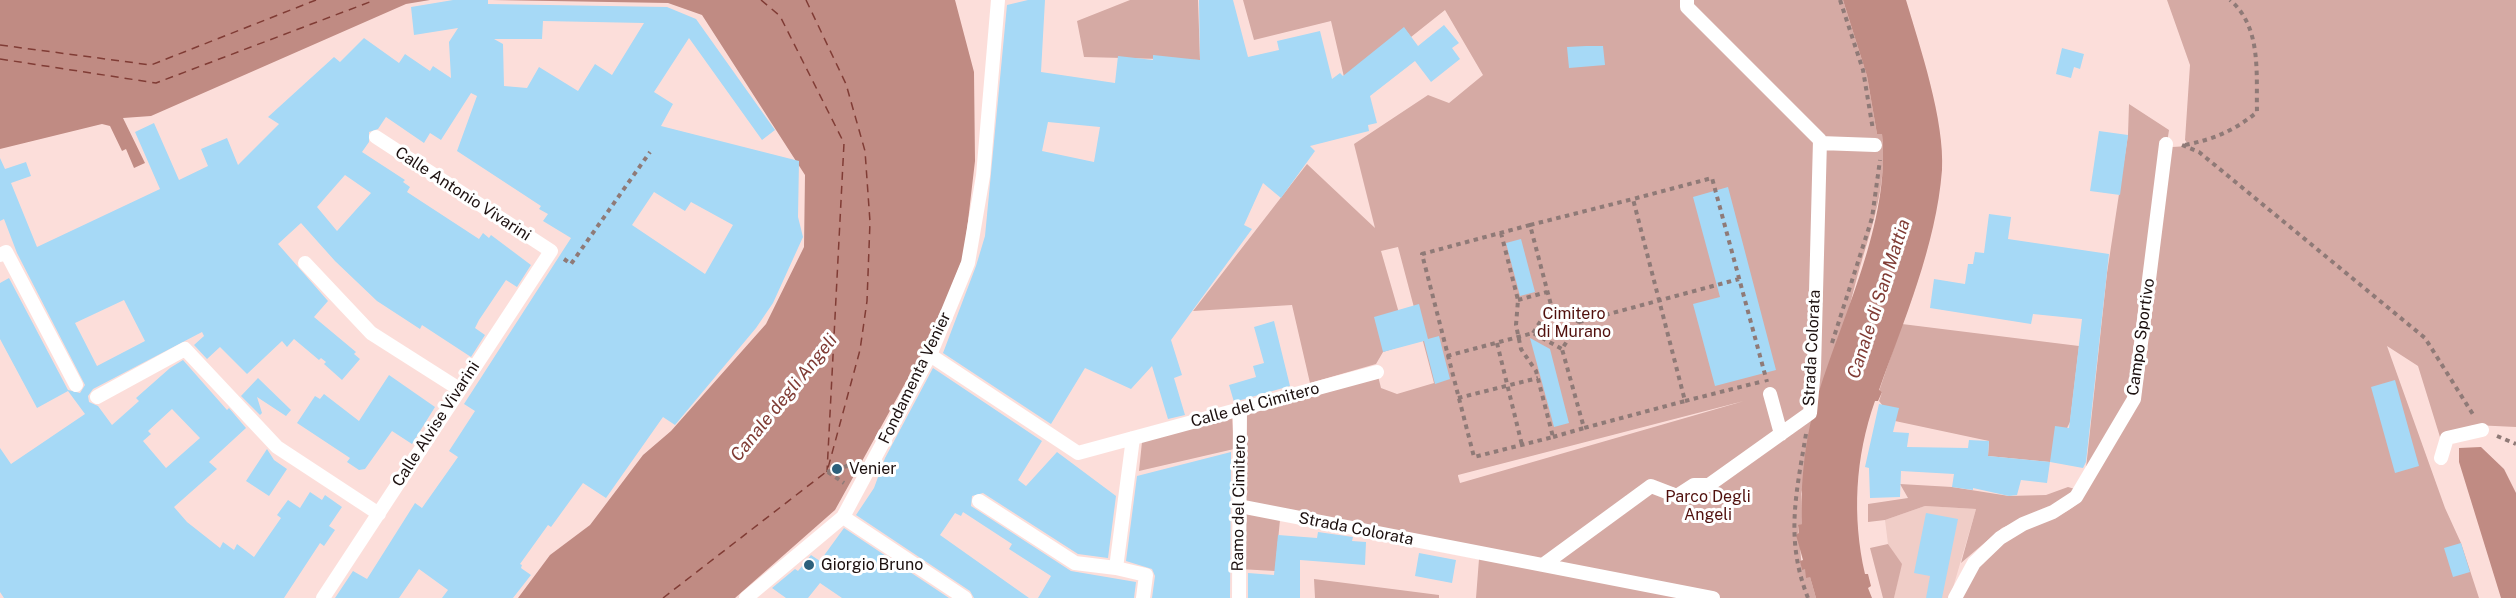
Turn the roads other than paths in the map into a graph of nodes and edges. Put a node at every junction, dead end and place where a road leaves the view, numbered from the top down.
1 (1687, 0) edge
2 (1001, 1) edge
3 (376, 136) dead end
4 (1820, 143) junction
5 (2166, 144) road end
6 (1875, 145) road end
7 (551, 251) joint
8 (0, 255) edge
9 (305, 263) dead end
10 (930, 355) junction
11 (1377, 372) dead end
12 (76, 385) dead end
13 (1768, 387) road end
14 (459, 389) junction
15 (97, 397) dead end
16 (1240, 409) junction
17 (2482, 430) road end
18 (1781, 434) junction
19 (1133, 438) junction
20 (2441, 458) dead end
21 (980, 501) dead end
22 (1239, 506) junction
23 (378, 514) junction
24 (843, 517) junction
25 (1543, 565) junction
26 (1116, 568) junction
27 (323, 598) edge
28 (746, 598) edge
29 (965, 598) edge
30 (1143, 598) edge
31 (1239, 598) edge
32 (1713, 598) edge
33 (1955, 598) edge

1 - 4 street
2 - 10 street, Fondamenta Venier
3 - 7 street, Calle Antonio Vivarini
4 - 6 street
4 - 18 street, Strada Colorata
5 - 33 street, Campo Sportivo
7 - 14 street, Calle Alvise Vivarini
8 - 12 street
9 - 14 street
10 - 19 street, Calle del Cimitero
10 - 24 street, Fondamenta Venier
11 - 16 street, Calle del Cimitero
13 - 18 street
14 - 23 street, Calle Alvise Vivarini
15 - 23 street
16 - 19 street, Calle del Cimitero
16 - 22 street, Ramo del Cimitero
17 - 20 street
18 - 25 street, Strada Colorata
19 - 26 street
21 - 26 street
22 - 25 street, Strada Colorata
22 - 31 street, Ramo del Cimitero
23 - 27 street, Calle Alvise Vivarini
24 - 28 street, Fondamenta Venier
24 - 29 street
25 - 32 street, Strada Colorata
26 - 30 street

